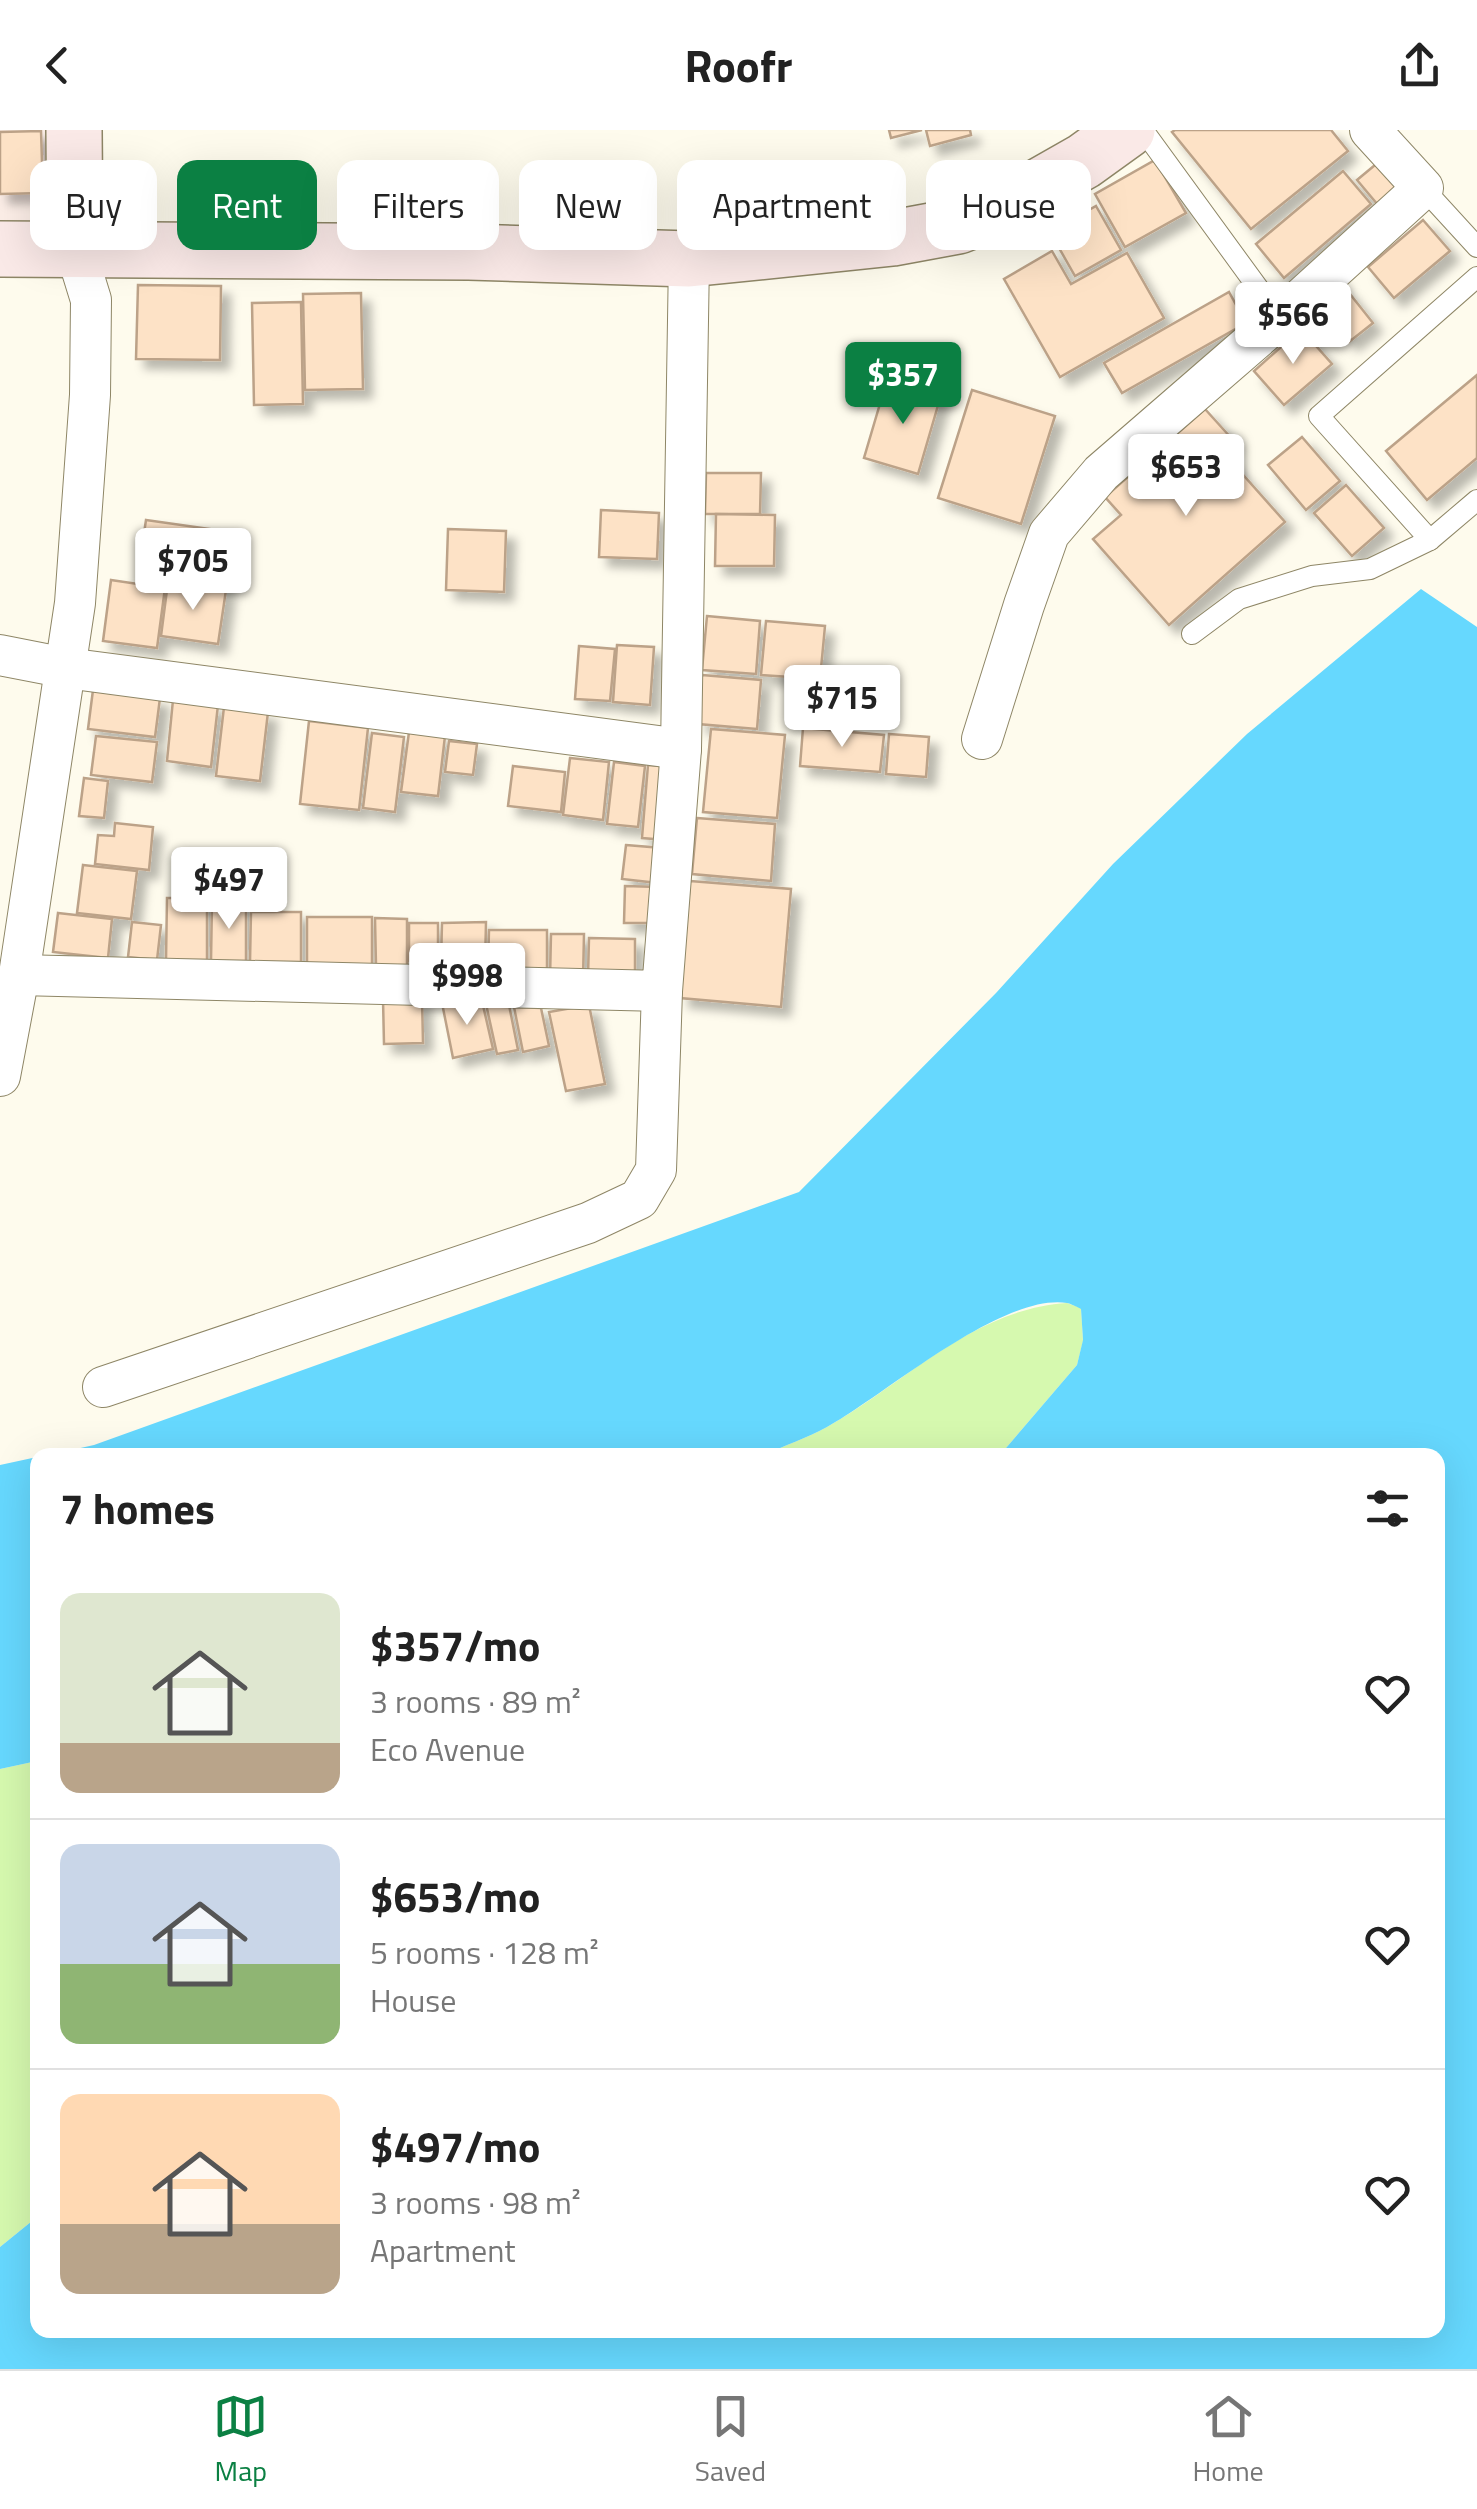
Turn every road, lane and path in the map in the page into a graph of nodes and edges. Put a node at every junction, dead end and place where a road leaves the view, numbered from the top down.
1 (74, 130) edge
2 (1127, 130) edge
3 (1143, 130) edge
4 (1370, 130) edge
5 (74, 160) edge
6 (1422, 188) junction
7 (1477, 248) edge
8 (0, 249) edge
9 (30, 249) edge
10 (76, 250) edge
11 (148, 250) edge
12 (689, 259) junction
13 (1477, 277) edge
14 (1280, 318) junction
15 (1477, 500) edge
16 (1430, 540) junction
17 (1192, 634) dead end
18 (0, 656) edge
19 (66, 668) junction
20 (982, 740) dead end
21 (682, 749) junction
22 (19, 976) junction
23 (662, 991) junction
24 (0, 1076) edge
25 (103, 1386) dead end

1 - 5 main road
2 - 12 main road
3 - 14 lane
4 - 6 street
6 - 7 lane
6 - 14 street
8 - 9 main road
10 - 19 street
11 - 12 main road
12 - 21 street
13 - 16 lane
14 - 20 street
15 - 16 lane
16 - 17 lane
18 - 19 street
19 - 21 street
19 - 22 street
21 - 23 street
22 - 23 street
22 - 24 street
23 - 25 street

